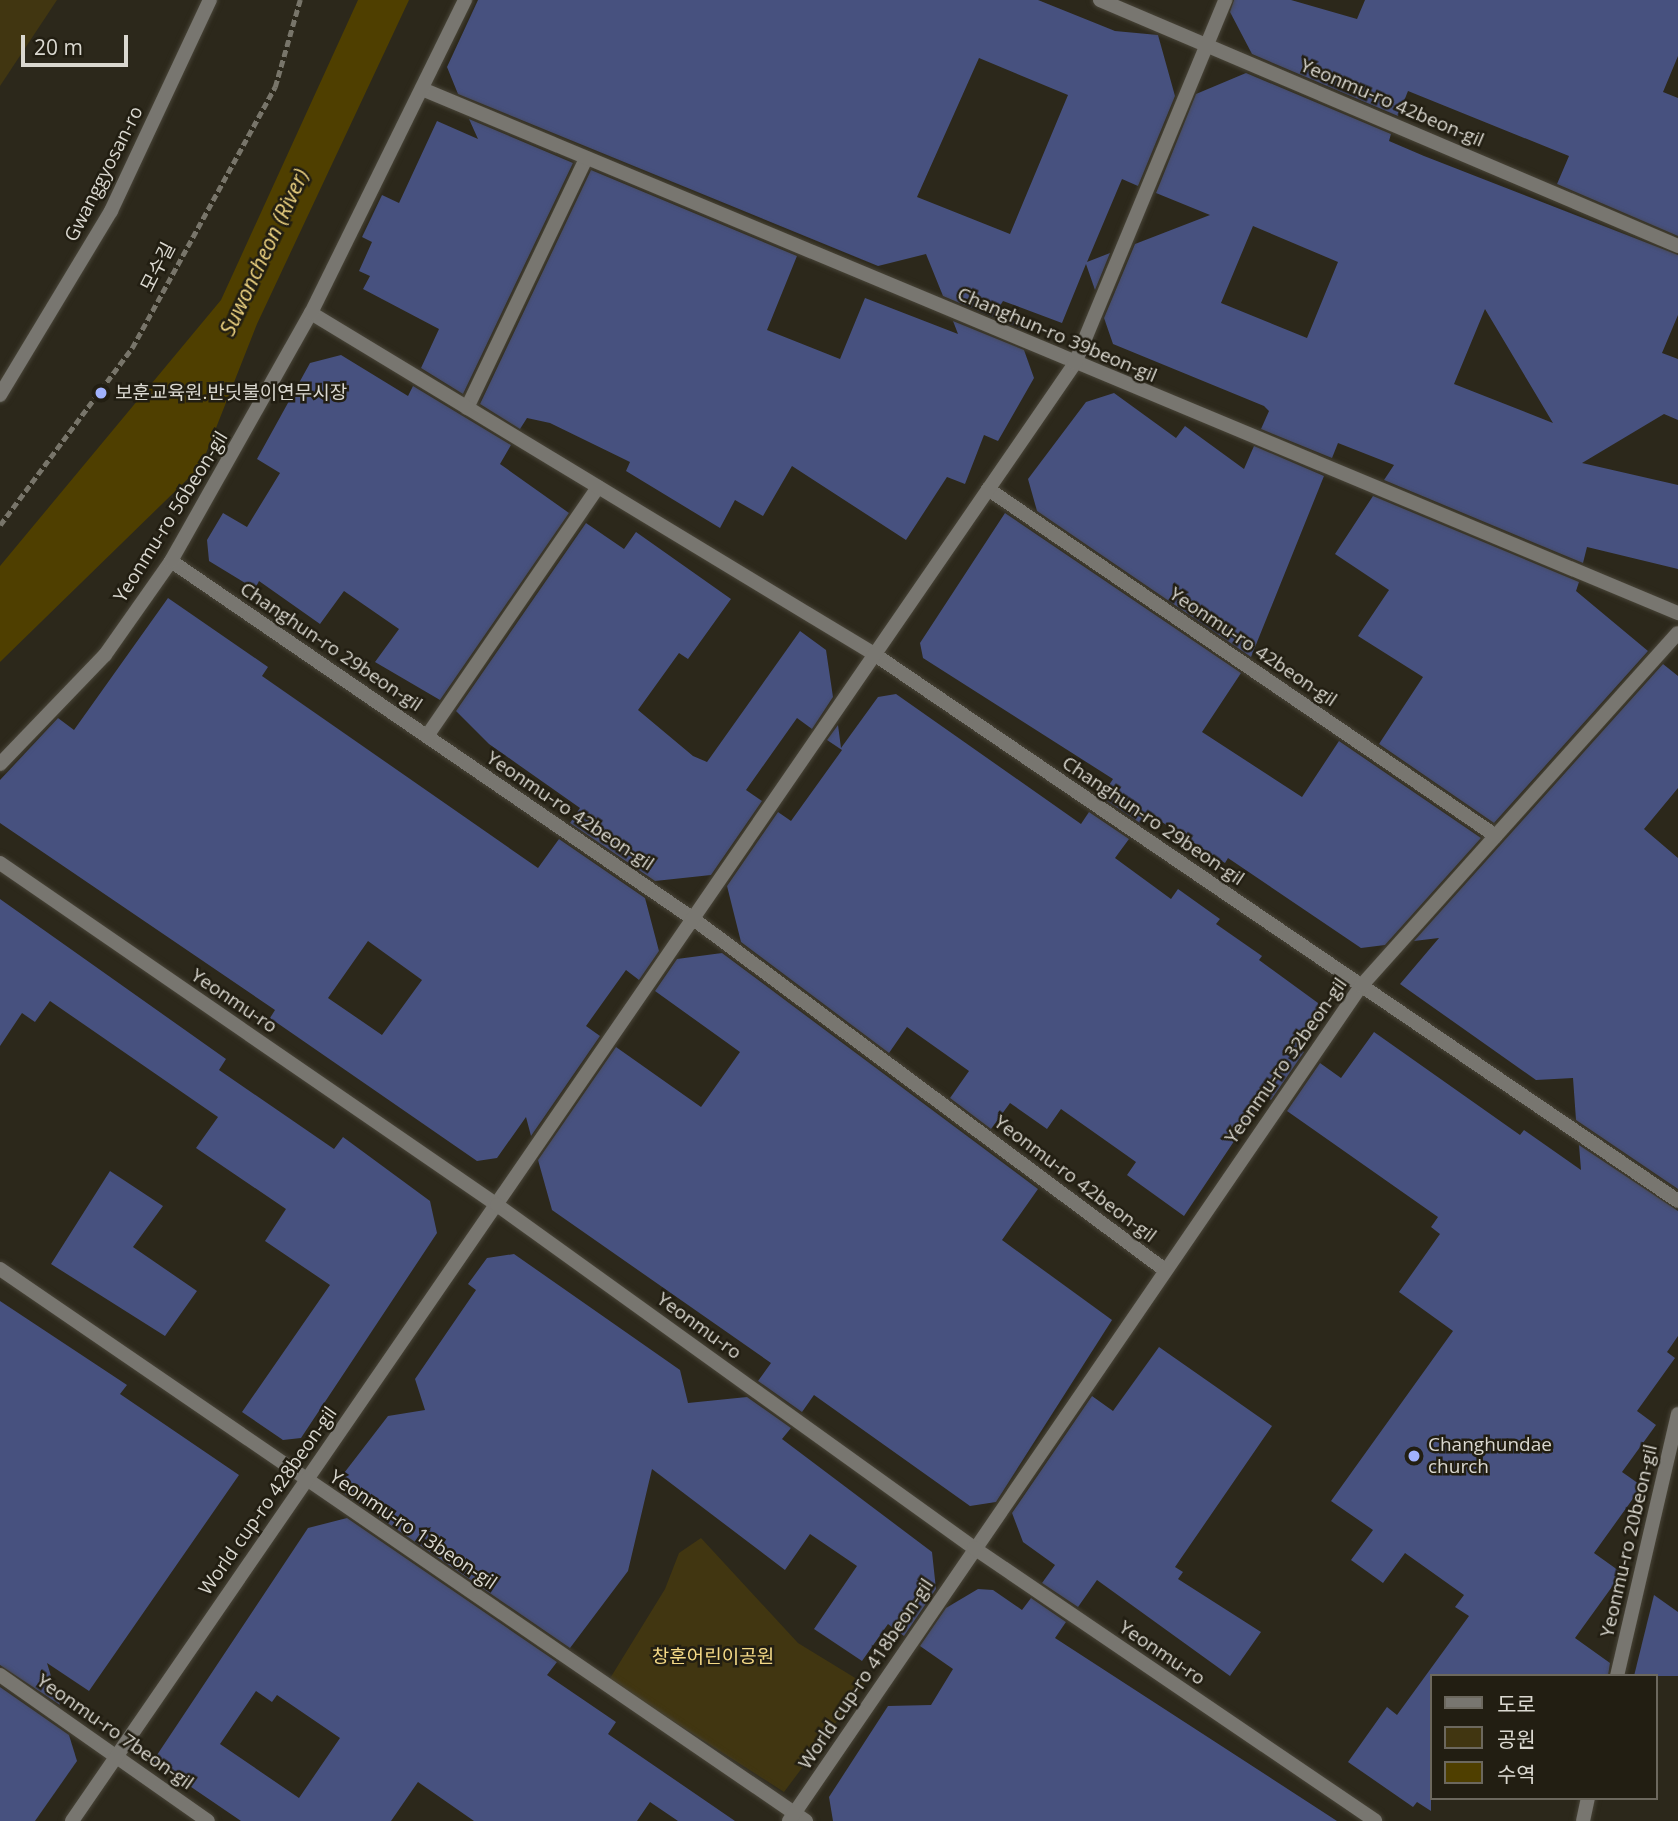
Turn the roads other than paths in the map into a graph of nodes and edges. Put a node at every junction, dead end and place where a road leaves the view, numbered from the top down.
1 (210, 0) edge
2 (465, 0) edge
3 (1100, 0) edge
4 (1224, 0) edge
5 (1207, 44) junction
6 (422, 89) junction
7 (586, 159) junction
8 (1678, 246) edge
9 (311, 313) junction
10 (1075, 363) junction
11 (0, 395) edge
12 (467, 408) junction
13 (598, 487) junction
14 (988, 489) junction
15 (171, 561) junction
16 (1678, 612) edge
17 (1678, 634) edge
18 (874, 654) junction
19 (427, 736) junction
20 (0, 764) edge
21 (1496, 836) junction
22 (0, 863) edge
23 (692, 918) junction
24 (1361, 986) junction
25 (1678, 1201) edge
26 (497, 1205) junction
27 (0, 1269) edge
28 (1165, 1270) junction
29 (1678, 1414) edge
30 (306, 1480) junction
31 (974, 1548) junction
32 (1617, 1674) edge
33 (0, 1675) edge
34 (116, 1755) junction
35 (1588, 1800) edge
36 (796, 1818) edge
37 (72, 1821) edge
38 (208, 1821) edge
39 (1375, 1821) edge
40 (1583, 1821) edge

1 - 11 street, Gwanggyosan-ro
2 - 6 street, Yeonmu-ro 56beon-gil
3 - 5 street
4 - 5 street
5 - 8 street, Yeonmu-ro 42beon-gil
5 - 10 street
6 - 7 street, Changhun-ro 39beon-gil
6 - 9 street, Yeonmu-ro 56beon-gil
7 - 10 street, Changhun-ro 39beon-gil
7 - 12 street
9 - 12 street, Changhun-ro 29beon-gil
9 - 15 street, Yeonmu-ro 56beon-gil
10 - 14 street
10 - 16 street, Changhun-ro 39beon-gil
12 - 13 street, Changhun-ro 29beon-gil
13 - 18 street, Changhun-ro 29beon-gil
13 - 19 street, Changhun-ro 29beon-gil
14 - 18 street
14 - 21 street, Yeonmu-ro 42beon-gil
15 - 19 street, Changhun-ro 29beon-gil
15 - 20 street, Yeonmu-ro 56beon-gil
17 - 21 street, Yeonmu-ro 32beon-gil
18 - 23 street
18 - 24 street, Changhun-ro 29beon-gil
19 - 23 street, Yeonmu-ro 42beon-gil
21 - 24 street, Yeonmu-ro 32beon-gil
22 - 26 street, Yeonmu-ro
23 - 26 street
23 - 28 street, Yeonmu-ro 42beon-gil
24 - 25 street, Changhun-ro 29beon-gil
24 - 28 street, Yeonmu-ro 32beon-gil
26 - 30 street, World cup-ro 428beon-gil
26 - 31 street, Yeonmu-ro
27 - 30 street, Yeonmu-ro 13beon-gil
28 - 31 street, Yeonmu-ro 32beon-gil
29 - 32 street, Yeonmu-ro 20beon-gil
30 - 34 street, World cup-ro 428beon-gil
30 - 36 street, Yeonmu-ro 13beon-gil
31 - 36 street, World cup-ro 418beon-gil
31 - 39 street, Yeonmu-ro
33 - 34 street, Yeonmu-ro 7beon-gil
34 - 37 street, World cup-ro 428beon-gil
34 - 38 street, Yeonmu-ro 7beon-gil
35 - 40 street

